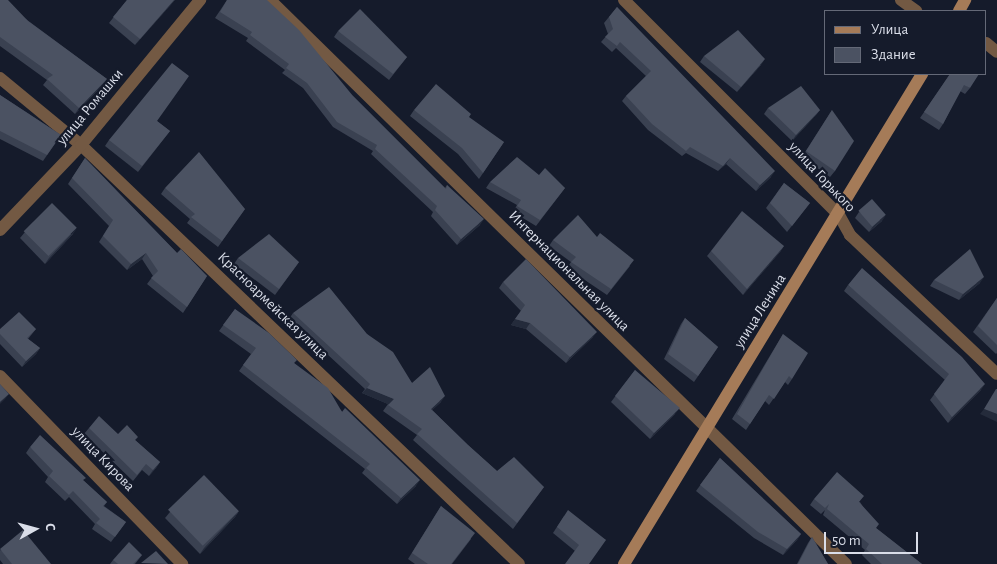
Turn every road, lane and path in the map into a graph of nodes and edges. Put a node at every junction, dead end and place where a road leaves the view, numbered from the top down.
1 (200, 0) edge
2 (270, 0) edge
3 (624, 0) edge
4 (901, 0) edge
5 (915, 10) edge
6 (987, 44) edge
7 (997, 52) edge
8 (921, 75) edge
9 (0, 78) edge
10 (81, 145) junction
11 (839, 215) junction
12 (0, 230) edge
13 (997, 374) edge
14 (0, 376) edge
15 (705, 429) junction
16 (182, 564) edge
17 (519, 564) edge
18 (624, 564) edge
19 (846, 564) edge

1 - 10 street, улица Ромашки
2 - 15 street, Интернациональная улица
3 - 11 street, улица Горького
4 - 5 street
6 - 7 street
8 - 11 street, улица Ленина
9 - 10 street, Красноармейская улица
10 - 12 street, улица Ромашки
10 - 17 street, Красноармейская улица
11 - 13 street, улица Горького
11 - 15 street, улица Ленина
14 - 16 street, улица Кирова
15 - 18 street, улица Ленина
15 - 19 street, Интернациональная улица

